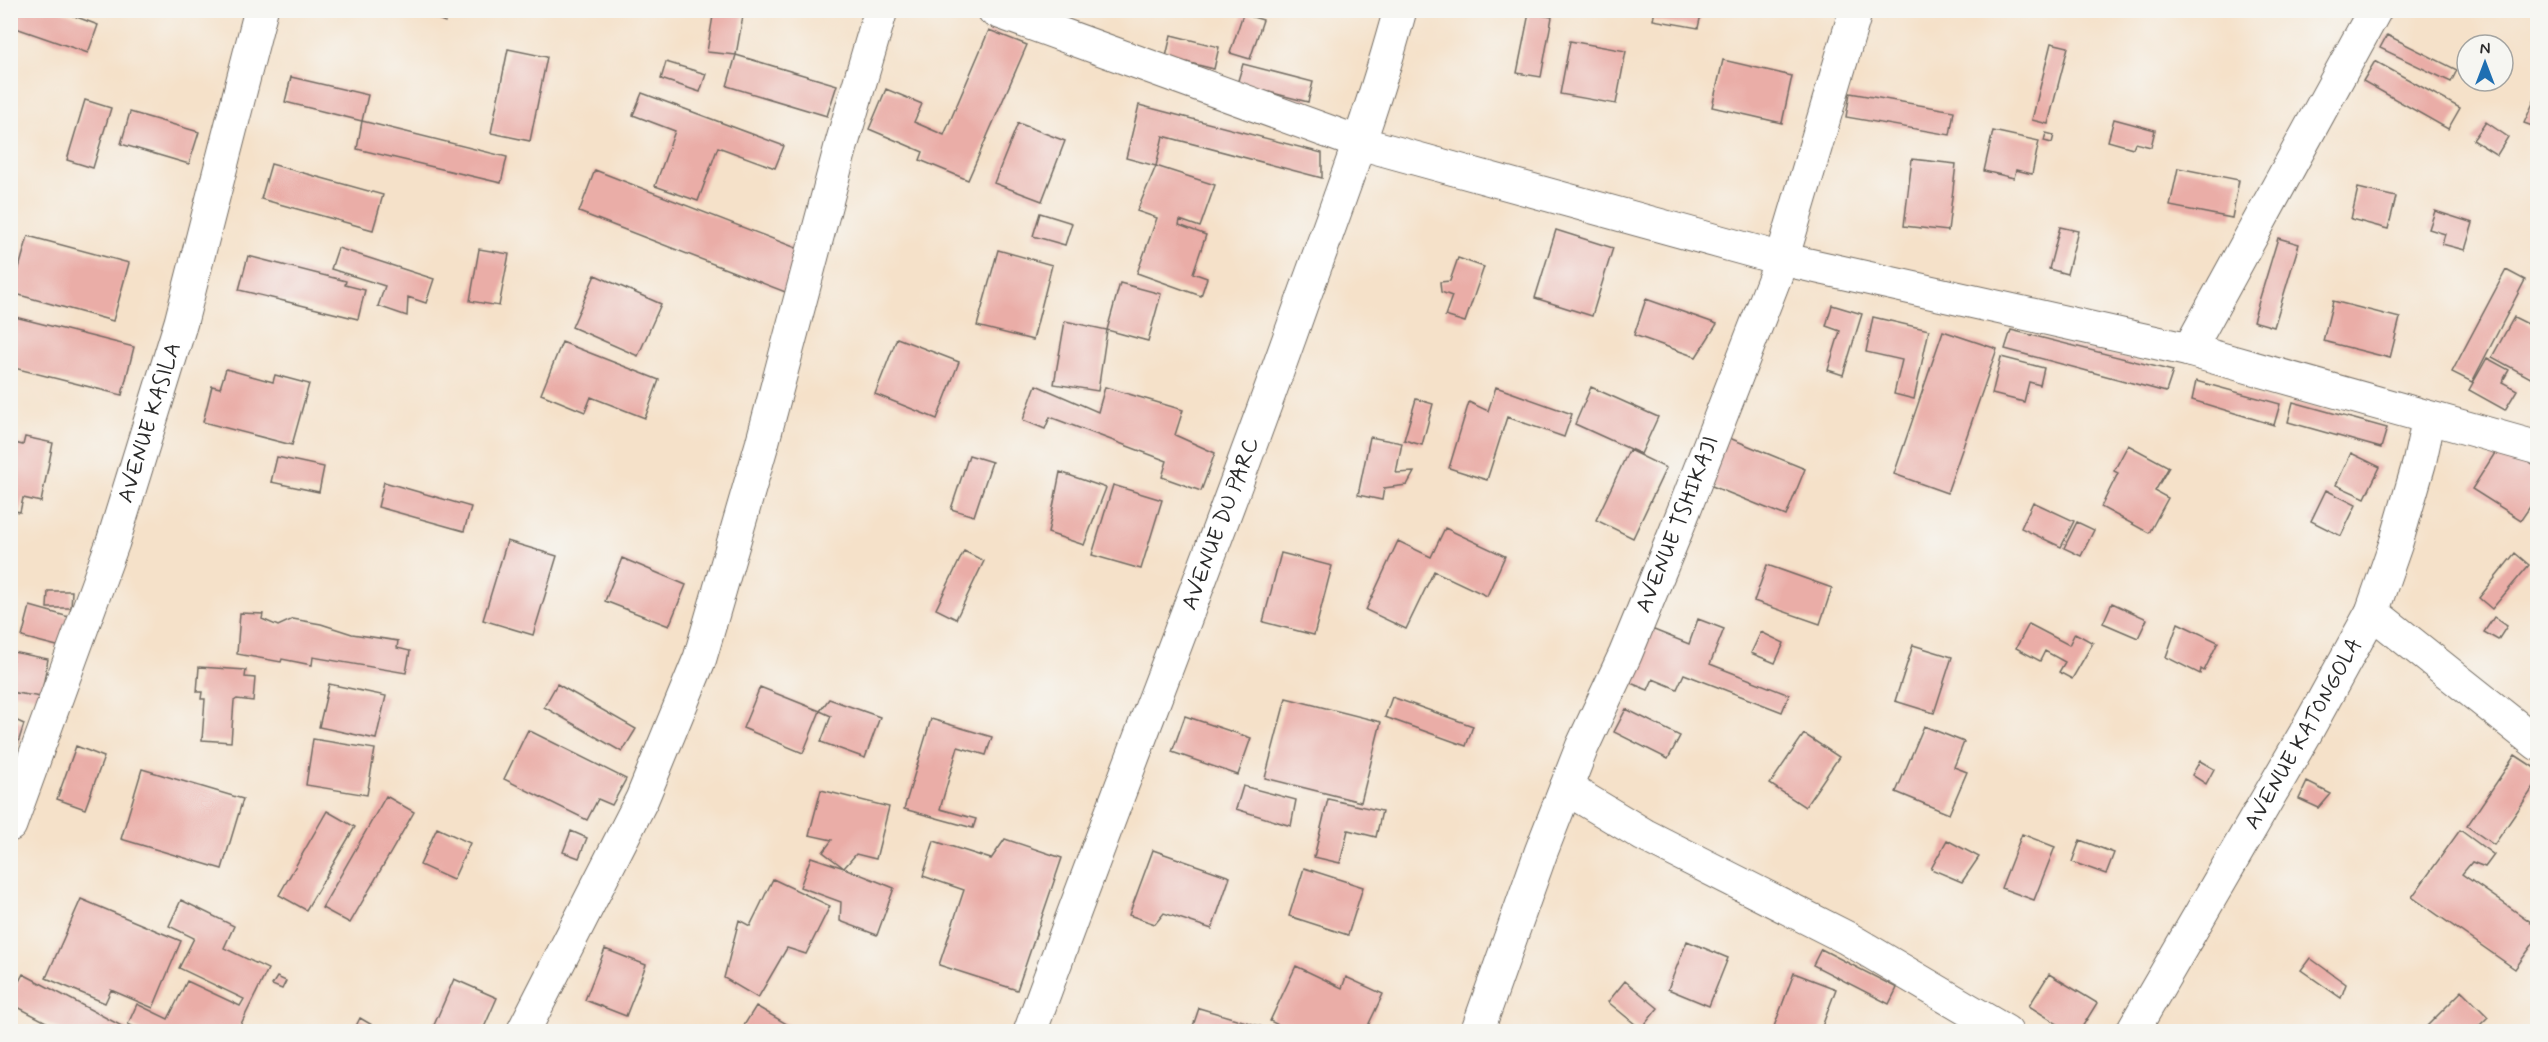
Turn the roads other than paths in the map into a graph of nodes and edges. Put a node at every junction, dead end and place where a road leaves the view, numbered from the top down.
1 (261, 10) edge
2 (881, 10) edge
3 (994, 10) edge
4 (1400, 10) edge
5 (1856, 10) edge
6 (2374, 10) edge
7 (1360, 143) junction
8 (1782, 259) junction
9 (2189, 350) junction
10 (2429, 418) junction
11 (2538, 448) edge
12 (2372, 612) junction
13 (2538, 744) edge
14 (1566, 788) junction
15 (10, 825) edge
16 (523, 1032) edge
17 (1030, 1032) edge
18 (1477, 1032) edge
19 (2006, 1032) edge
20 (2132, 1032) edge

1 - 15 street, AVENUE KASILA
2 - 16 street
3 - 7 street
4 - 7 street, AVENUE DU PARC
5 - 8 street, AVENUE TSHIKAJI
6 - 9 street
7 - 8 street
7 - 17 street, AVENUE DU PARC
8 - 9 street
8 - 14 street, AVENUE TSHIKAJI
9 - 10 street
10 - 11 street
10 - 12 street, AVENUE KATONGOLA
12 - 13 street
12 - 20 street, AVENUE KATONGOLA
14 - 18 street, AVENUE TSHIKAJI
14 - 19 street

